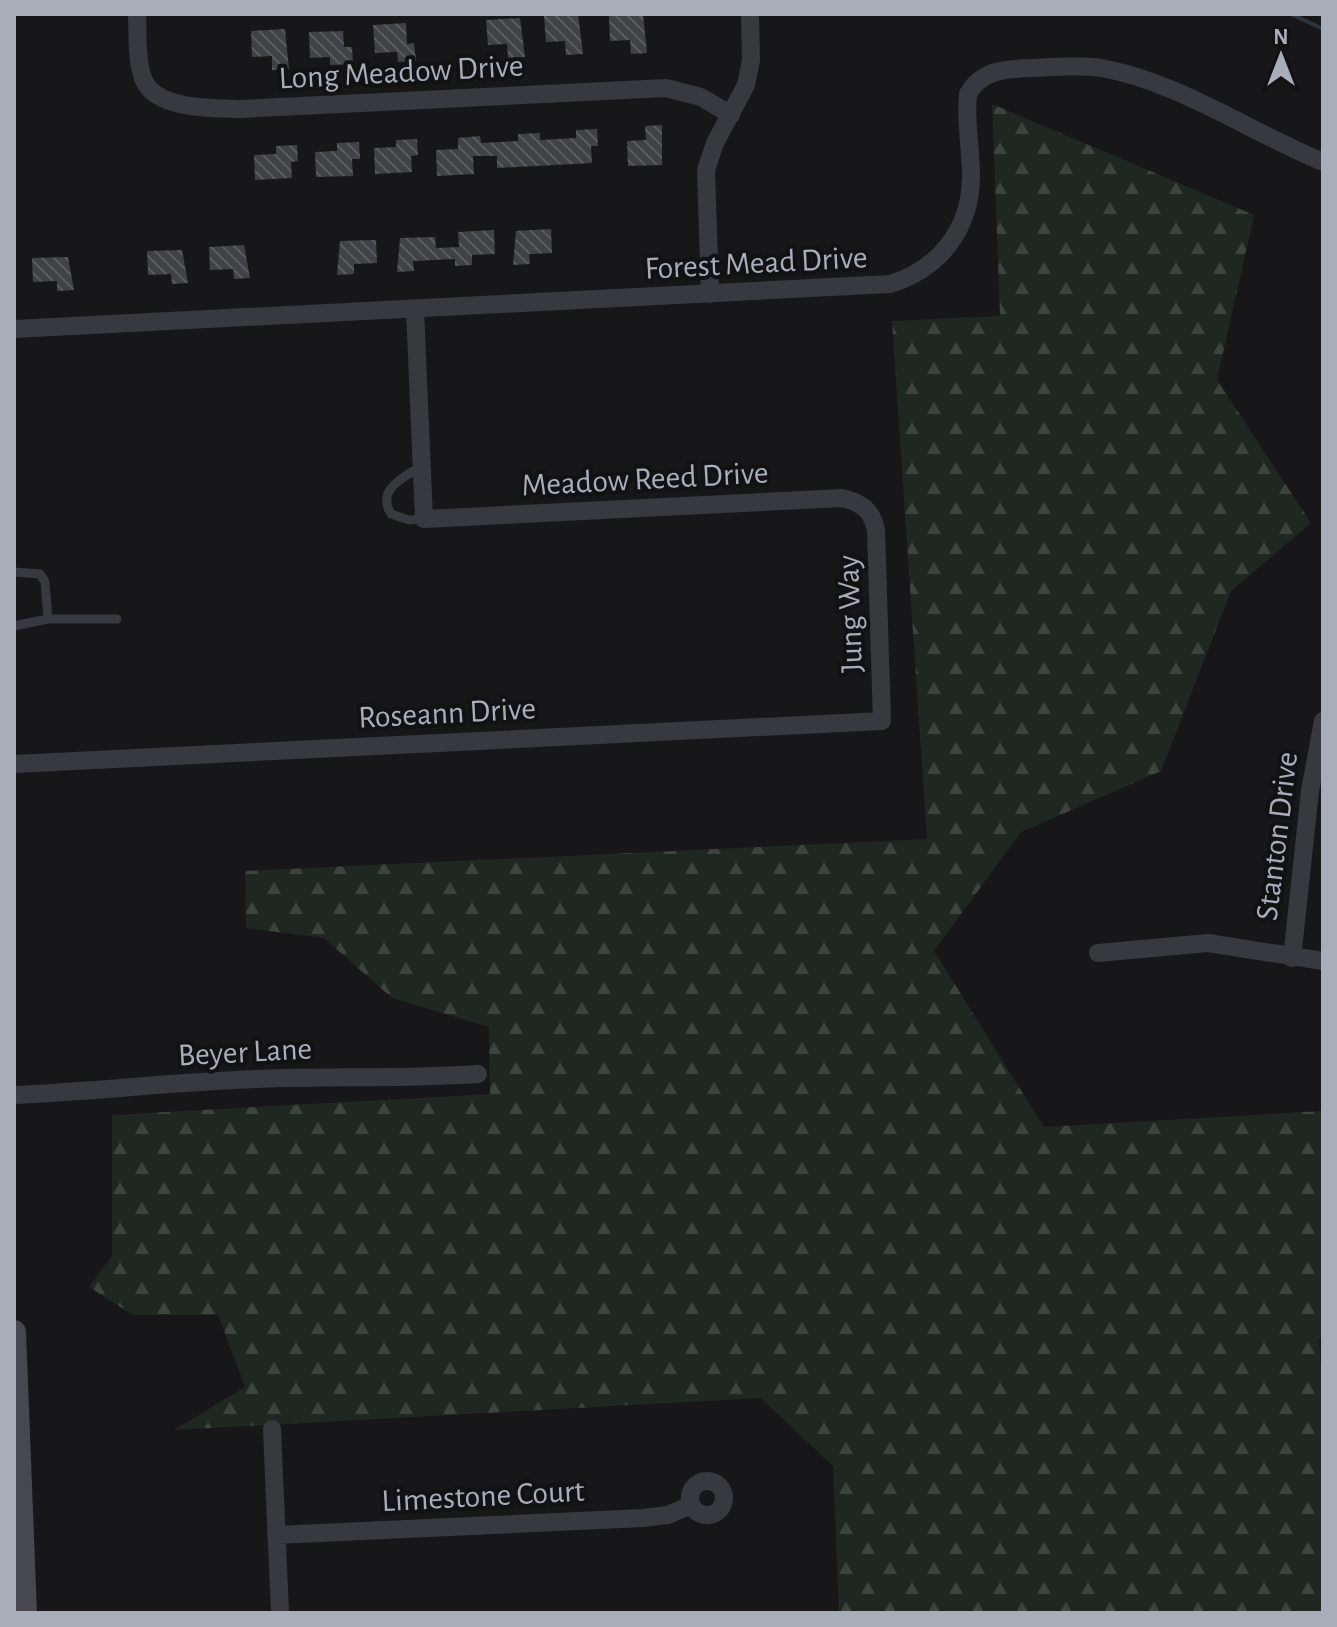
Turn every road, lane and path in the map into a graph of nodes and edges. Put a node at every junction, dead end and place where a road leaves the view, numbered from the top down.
1 (137, 14) edge
2 (750, 14) edge
3 (731, 115) junction
4 (1323, 162) edge
5 (710, 294) junction
6 (415, 309) junction
7 (14, 329) edge
8 (422, 466) junction
9 (867, 508) joint
10 (424, 519) junction
11 (14, 572) edge
12 (48, 619) junction
13 (117, 619) dead end
14 (14, 626) edge
15 (882, 721) joint
16 (1323, 721) edge
17 (14, 764) edge
18 (1098, 953) dead end
19 (1292, 958) junction
20 (1323, 961) edge
21 (478, 1074) dead end
22 (14, 1095) edge
23 (14, 1332) edge
24 (272, 1429) dead end
25 (691, 1505) dead end
26 (276, 1535) junction
27 (25, 1613) edge
28 (280, 1613) edge

1 - 3 street, Long Meadow Drive
2 - 3 street
3 - 5 street
4 - 5 street, Forest Mead Drive
5 - 6 street, Forest Mead Drive
6 - 7 street, Forest Mead Drive
6 - 8 street
8 - 10 street
8 - 10 lane
9 - 10 street, Meadow Reed Drive
9 - 15 street, Jung Way
11 - 12 lane
12 - 13 lane
12 - 14 lane
15 - 17 street, Roseann Drive
16 - 19 street, Stanton Drive
18 - 19 street
19 - 20 street
21 - 22 street, Beyer Lane
23 - 27 main road
24 - 26 street
25 - 26 street, Limestone Court
26 - 28 street

